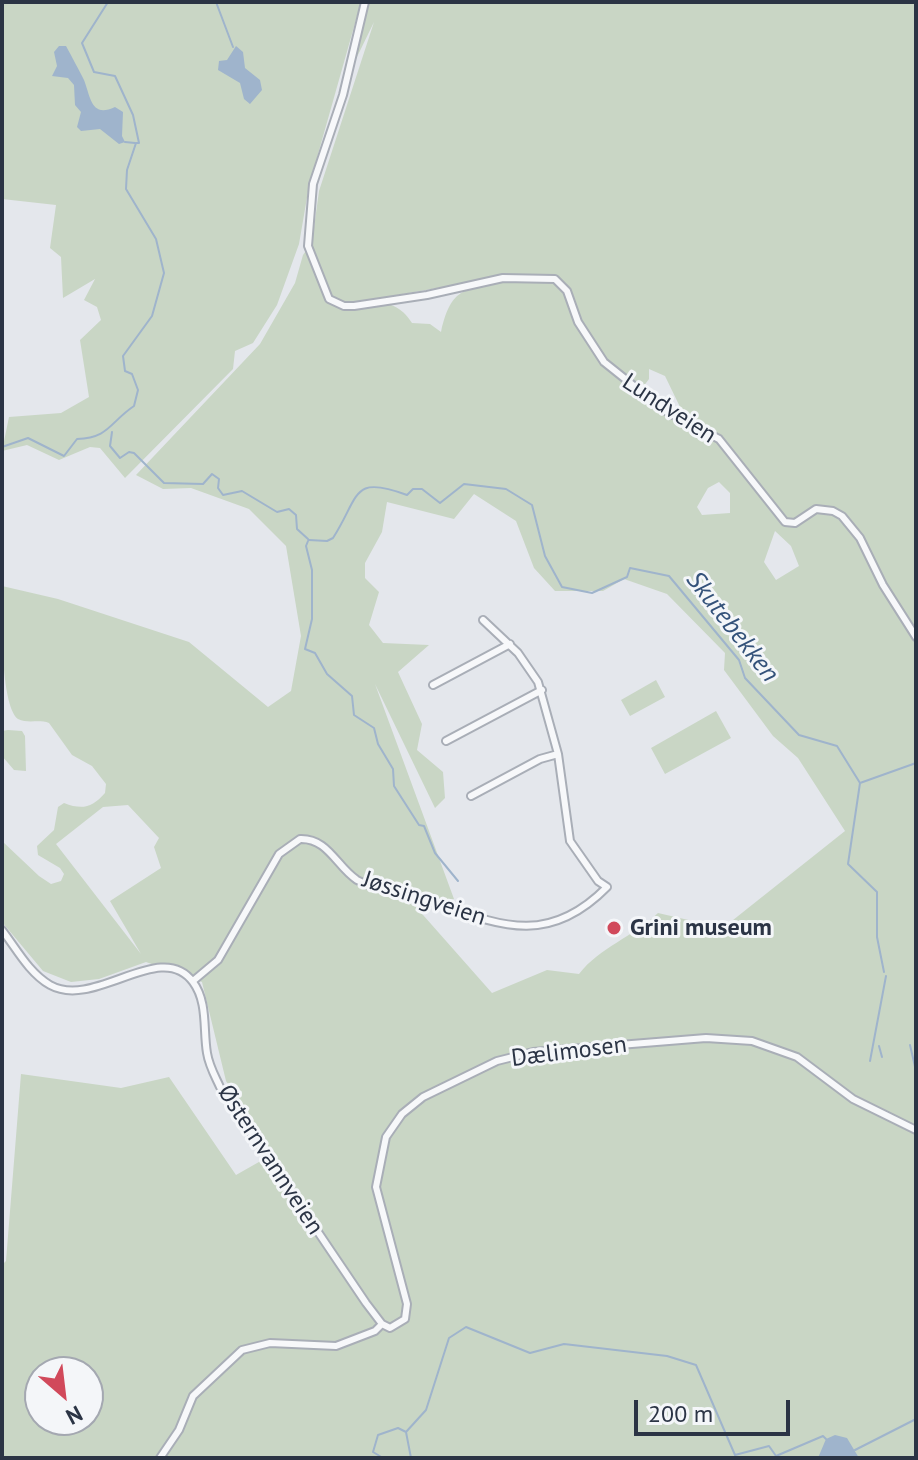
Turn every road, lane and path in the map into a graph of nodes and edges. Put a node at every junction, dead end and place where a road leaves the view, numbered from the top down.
1 (365, 2) edge
2 (483, 620) dead end
3 (916, 637) edge
4 (510, 644) junction
5 (433, 685) dead end
6 (542, 690) junction
7 (446, 741) dead end
8 (558, 754) junction
9 (471, 796) dead end
10 (2, 930) edge
11 (193, 981) junction
12 (916, 1130) edge
13 (383, 1325) junction
14 (160, 1458) edge

1 - 3 street, Lundveien
2 - 4 street, Jøssingveien
4 - 5 street
4 - 6 street, Jøssingveien
6 - 7 street
6 - 8 street, Jøssingveien
8 - 9 street
8 - 11 street, Jøssingveien
10 - 11 street
11 - 13 street, Østernvannveien
12 - 13 street, Dælimosen
13 - 14 street

